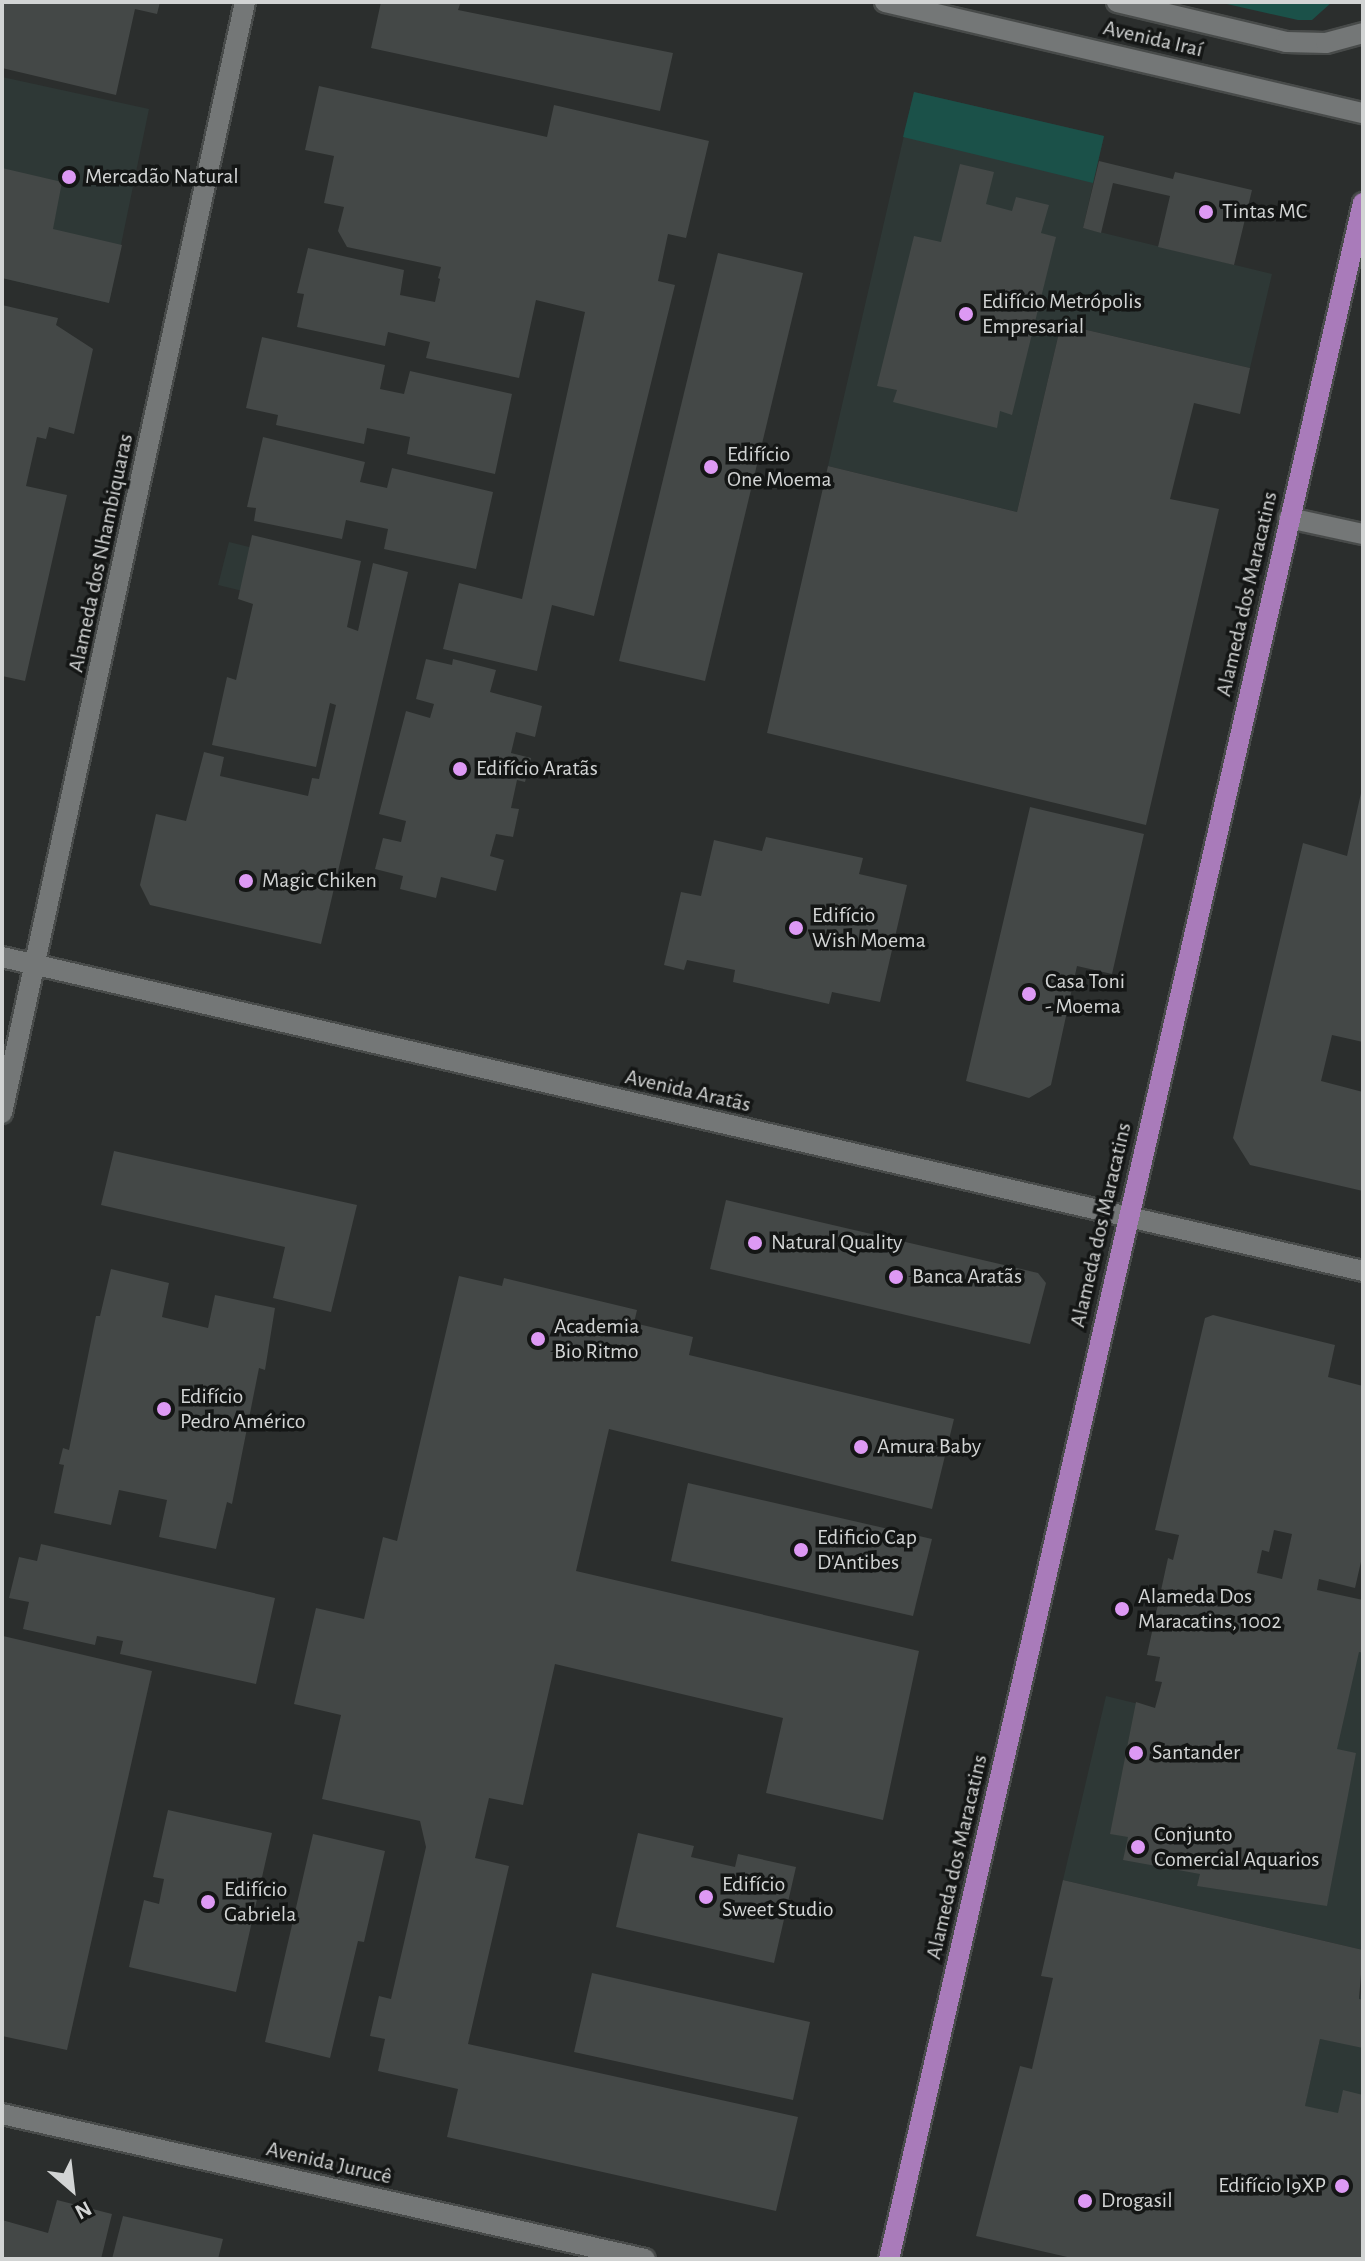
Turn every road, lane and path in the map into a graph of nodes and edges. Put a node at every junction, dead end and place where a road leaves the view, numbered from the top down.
1 (245, 2) edge
2 (885, 2) edge
3 (1117, 2) edge
4 (1363, 33) edge
5 (1363, 113) edge
6 (1363, 203) edge
7 (1289, 518) junction
8 (1363, 534) edge
9 (2, 957) edge
10 (36, 965) junction
11 (2, 1113) edge
12 (1127, 1216) junction
13 (1363, 1271) edge
14 (2, 2114) edge
15 (645, 2259) edge
16 (889, 2259) edge

1 - 10 street, Alameda dos Nhambiquaras
2 - 5 street, Avenida Iraí
3 - 4 street
6 - 7 main road, Alameda dos Maracatins
7 - 8 street
7 - 12 main road, Alameda dos Maracatins
9 - 10 street, Avenida Aratãs
10 - 11 street, Alameda dos Nhambiquaras
10 - 12 street, Avenida Aratãs
12 - 13 street, Avenida Aratãs
12 - 16 main road, Alameda dos Maracatins
14 - 15 street, Avenida Jurucê

